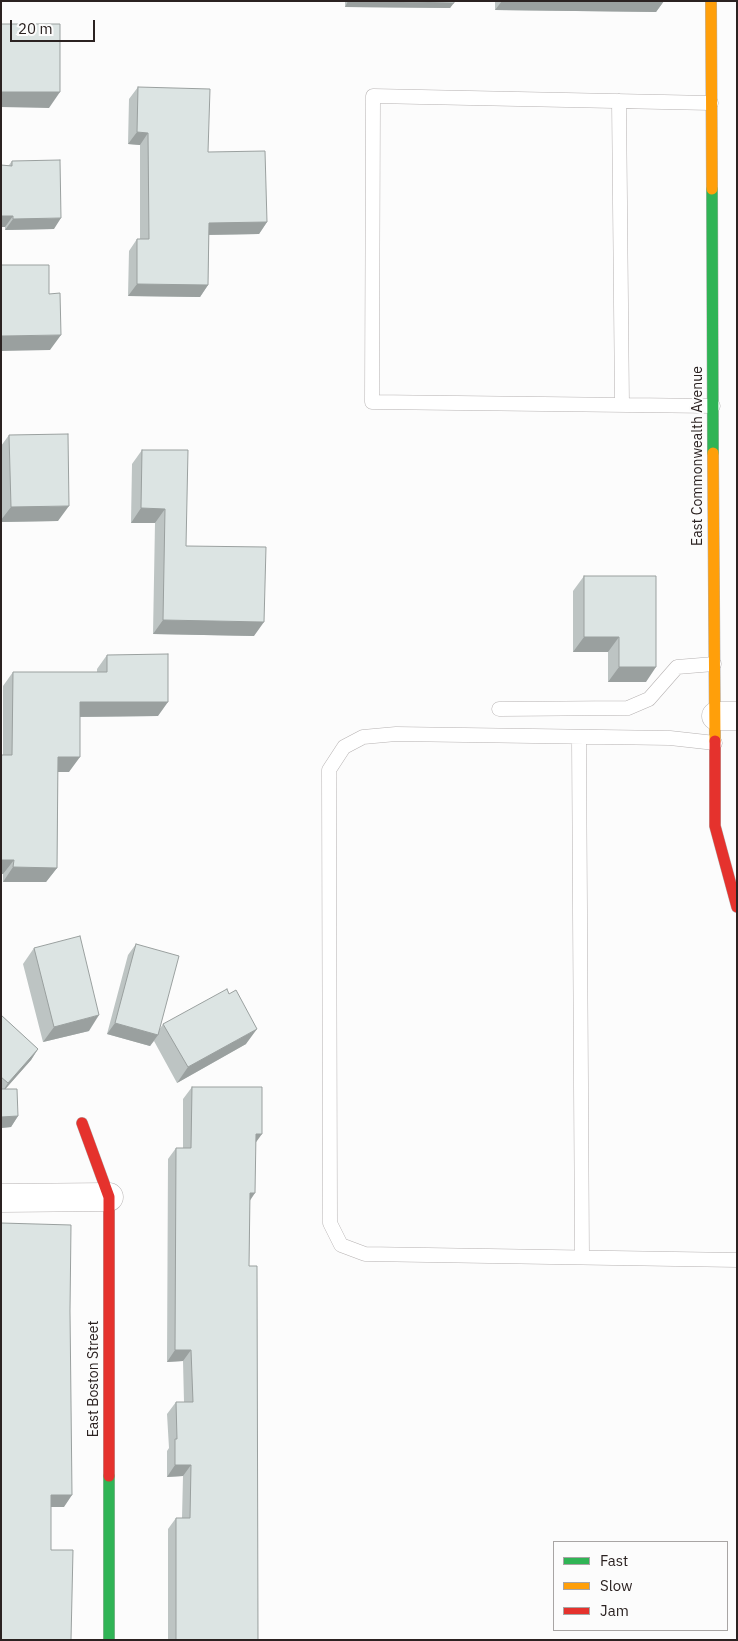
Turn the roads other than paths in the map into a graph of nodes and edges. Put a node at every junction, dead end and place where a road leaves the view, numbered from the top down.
1 (711, 1) edge
2 (619, 102) junction
3 (711, 103) junction
4 (622, 405) junction
5 (713, 406) junction
6 (714, 664) junction
7 (499, 709) dead end
8 (726, 716) edge
9 (579, 738) junction
10 (715, 743) junction
11 (737, 907) edge
12 (82, 1123) dead end
13 (1, 1198) edge
14 (109, 1198) junction
15 (582, 1257) junction
16 (737, 1260) edge
17 (109, 1640) edge

1 - 3 street, East Commonwealth Avenue
2 - 3 lane
2 - 4 lane
2 - 4 lane
3 - 5 street, East Commonwealth Avenue
4 - 5 lane
5 - 6 street, East Commonwealth Avenue
6 - 7 lane
6 - 8 street, East Commonwealth Avenue
8 - 10 street, East Commonwealth Avenue
9 - 10 lane
9 - 15 lane
9 - 15 lane
10 - 11 street, East Commonwealth Avenue
12 - 14 street, East Boston Street
13 - 14 street
14 - 17 street, East Boston Street
15 - 16 lane

